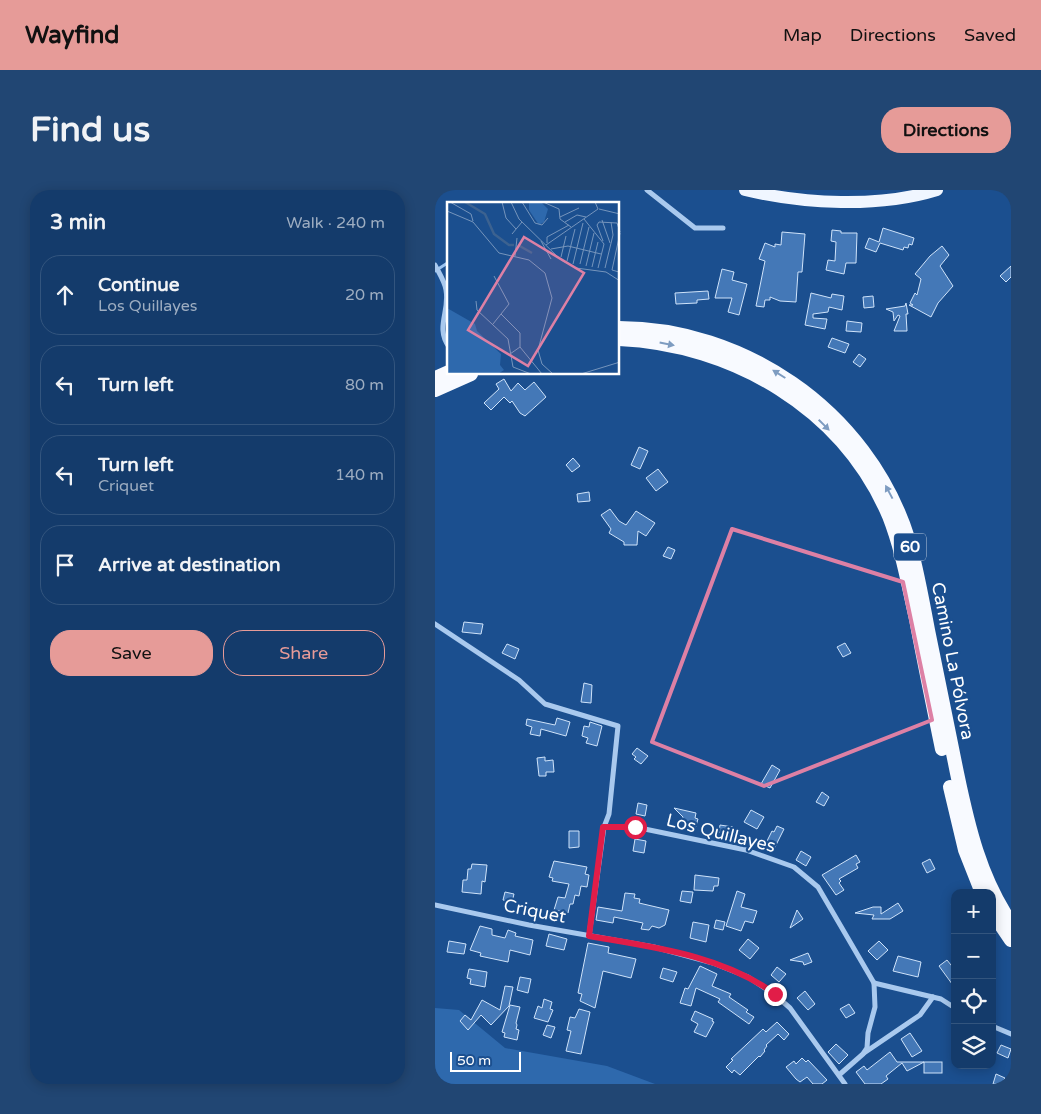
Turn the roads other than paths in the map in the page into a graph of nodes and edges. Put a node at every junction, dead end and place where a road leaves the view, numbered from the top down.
1 (647, 190) edge
2 (745, 190) edge
3 (937, 190) edge
4 (723, 228) dead end
5 (435, 266) edge
6 (620, 328) edge
7 (620, 339) edge
8 (447, 344) edge
9 (447, 373) edge
10 (469, 375) edge
11 (435, 378) edge
12 (435, 390) edge
13 (435, 624) edge
14 (603, 827) junction
15 (980, 889) edge
16 (435, 905) edge
17 (996, 918) edge
18 (1011, 923) edge
19 (589, 936) junction
20 (1011, 940) edge
21 (874, 983) junction
22 (933, 997) junction
23 (951, 1005) edge
24 (996, 1028) edge
25 (1011, 1034) edge
26 (863, 1054) junction
27 (839, 1075) junction
28 (845, 1084) edge

1 - 4 street
2 - 3 main road
5 - 8 street
18 -> 6 highway, Camino La Pólvora / 60
7 -> 15 highway, Camino La Pólvora / 60
9 - 11 highway
10 - 12 highway
13 - 14 street
14 - 19 street
14 - 21 street, Los Quillayes
16 - 19 street, Criquet
17 - 20 highway
19 - 27 street, Criquet
21 - 22 street
21 - 26 street, Los Quillayes
22 - 23 street
22 - 26 street
24 - 25 street
26 - 27 street
27 - 28 street, Criquet

